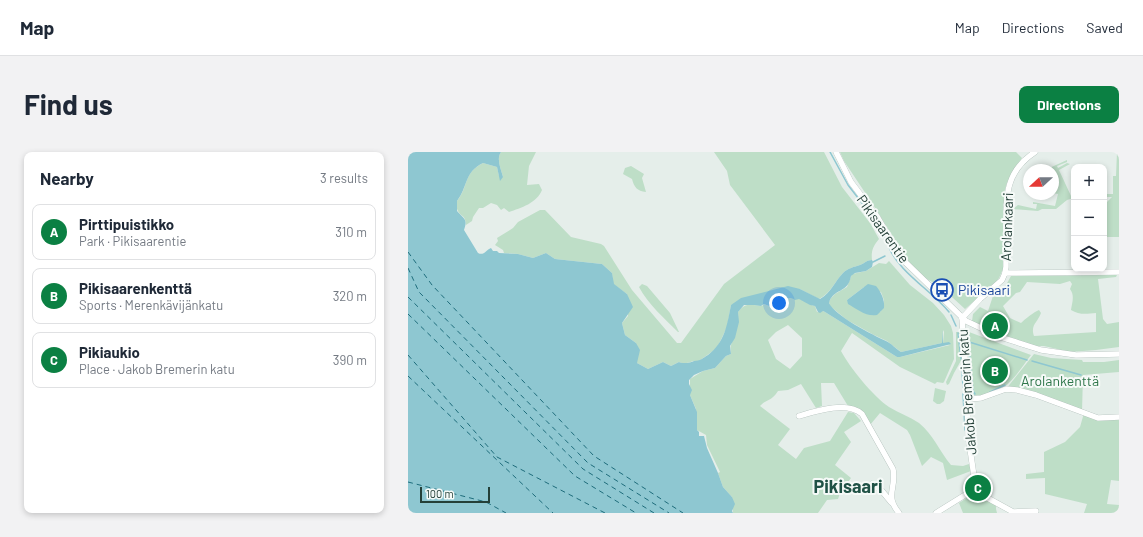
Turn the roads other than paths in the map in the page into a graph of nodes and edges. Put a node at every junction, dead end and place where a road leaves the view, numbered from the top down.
1 (836, 152) edge
2 (1035, 152) edge
3 (1119, 272) edge
4 (1006, 273) junction
5 (962, 318) junction
6 (1119, 354) edge
7 (967, 398) junction
8 (799, 416) dead end
9 (1119, 417) edge
10 (872, 484) dead end
11 (973, 490) junction
12 (892, 503) junction
13 (1036, 511) dead end
14 (899, 513) edge
15 (936, 513) edge

1 - 5 street, Pikisaarentie
2 - 4 street, Arolankaari
3 - 4 street
4 - 5 street, Arolankaari
5 - 6 street, Pikisaarentie
5 - 7 street, Jakob Bremerin katu
7 - 9 street
7 - 11 street, Jakob Bremerin katu
8 - 12 street
10 - 12 street
11 - 13 street
11 - 15 street
12 - 14 street

